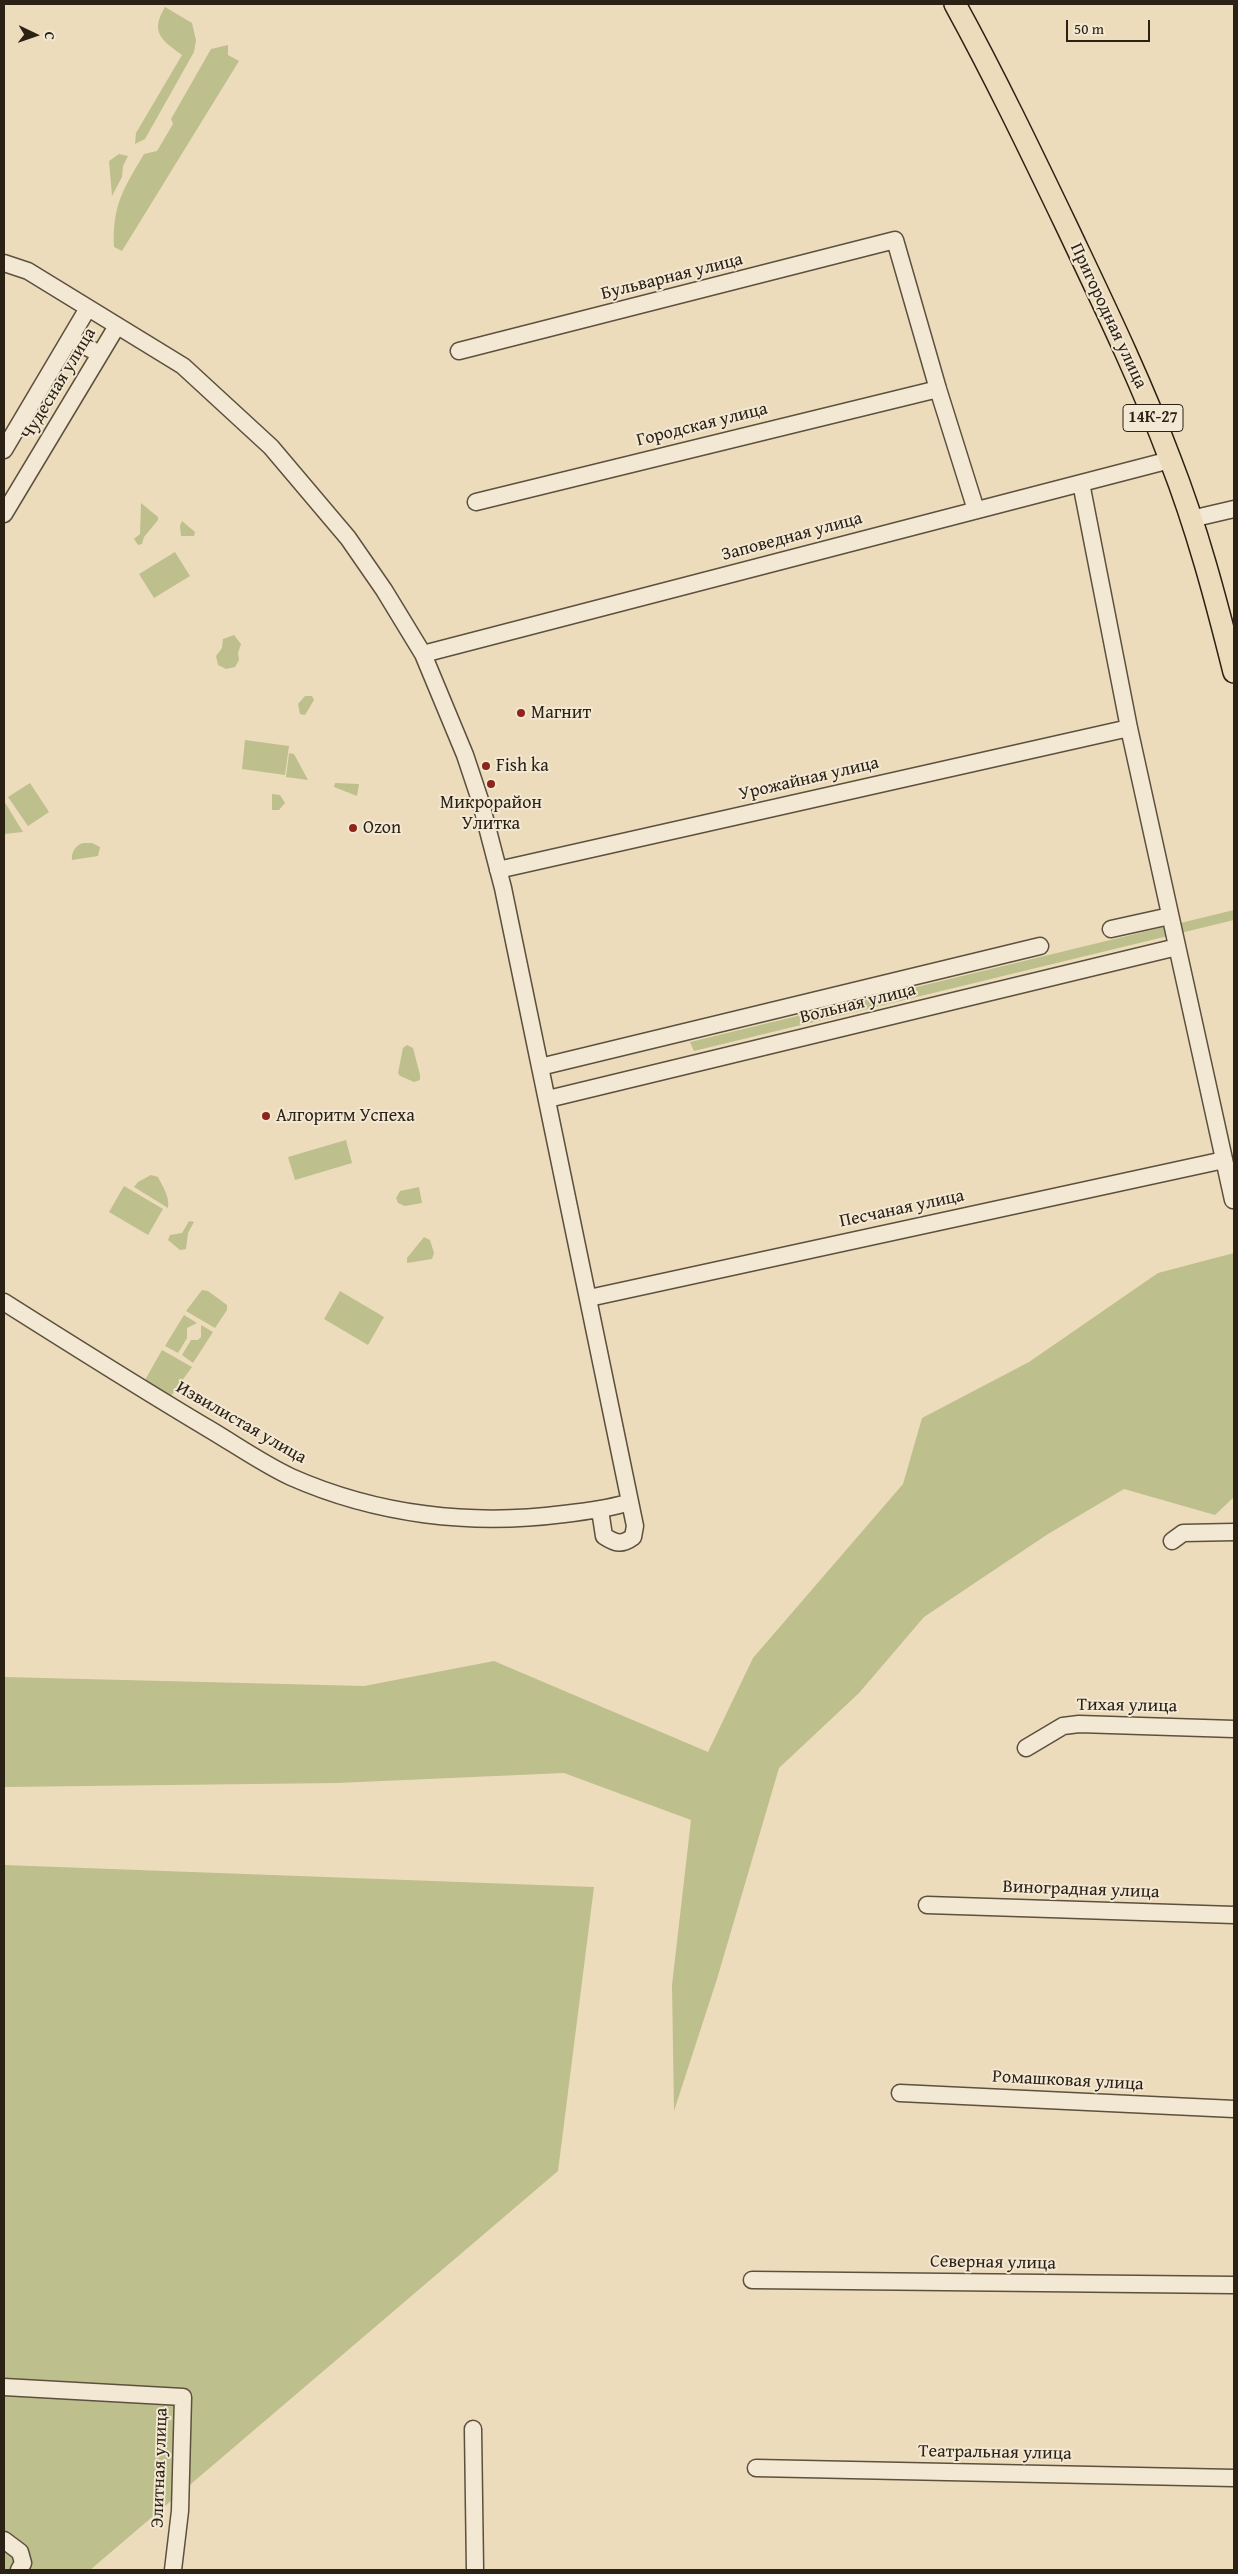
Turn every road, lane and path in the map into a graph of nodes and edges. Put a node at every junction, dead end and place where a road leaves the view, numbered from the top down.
1 (954, 4) edge
2 (4, 263) edge
3 (88, 308) junction
4 (117, 326) junction
5 (71, 339) junction
6 (459, 351) dead end
7 (100, 354) junction
8 (938, 389) junction
9 (4, 450) edge
10 (1170, 460) junction
11 (1081, 483) junction
12 (476, 502) dead end
13 (1234, 509) edge
14 (976, 510) junction
15 (4, 514) edge
16 (1191, 519) junction
17 (423, 654) junction
18 (1234, 672) edge
19 (1129, 728) junction
20 (498, 870) junction
21 (1170, 916) junction
22 (1111, 929) dead end
23 (1040, 946) dead end
24 (1177, 947) junction
25 (540, 1067) junction
26 (548, 1099) junction
27 (1224, 1160) junction
28 (1233, 1200) edge
29 (589, 1298) junction
30 (4, 1302) edge
31 (630, 1502) junction
32 (600, 1510) junction
33 (1234, 1532) edge
34 (1172, 1542) dead end
35 (1234, 1729) edge
36 (1026, 1748) dead end
37 (927, 1905) dead end
38 (1234, 1915) edge
39 (900, 2093) dead end
40 (1234, 2109) edge
41 (752, 2280) dead end
42 (1234, 2285) edge
43 (4, 2387) edge
44 (473, 2429) dead end
45 (756, 2468) dead end
46 (1234, 2478) edge
47 (4, 2540) edge
48 (19, 2570) edge
49 (173, 2570) edge
50 (475, 2570) edge

1 - 10 main road, Пригородная улица / 14К-27
2 - 3 street
3 - 4 street
3 - 5 street, Чудесная улица
4 - 7 street, Чудесная улица
4 - 17 street
5 - 7 street
5 - 9 street, Чудесная улица
6 - 8 street, Бульварная улица
7 - 15 street, Чудесная улица
8 - 12 street, Городская улица
8 - 14 street
10 - 11 street, Заповедная улица
10 - 16 main road, Пригородная улица / 14К-27
11 - 14 street, Заповедная улица
11 - 19 street
13 - 16 street
14 - 17 street, Заповедная улица
16 - 18 main road, Пригородная улица / 14К-27
17 - 20 street
19 - 20 street, Урожайная улица
19 - 21 street
20 - 25 street
21 - 22 street
21 - 24 street
23 - 25 street, Вольная улица
24 - 26 street, Вольная улица
24 - 27 street
25 - 26 street
26 - 29 street
27 - 28 street
27 - 29 street, Песчаная улица
29 - 31 street
30 - 32 street, Извилистая улица
31 - 32 street, Извилистая улица
31 - 32 street
33 - 34 street
35 - 36 street, Тихая улица
37 - 38 street, Виноградная улица
39 - 40 street, Ромашковая улица
41 - 42 street, Северная улица
43 - 49 street, Элитная улица
44 - 50 street
45 - 46 street, Театральная улица
47 - 48 street

